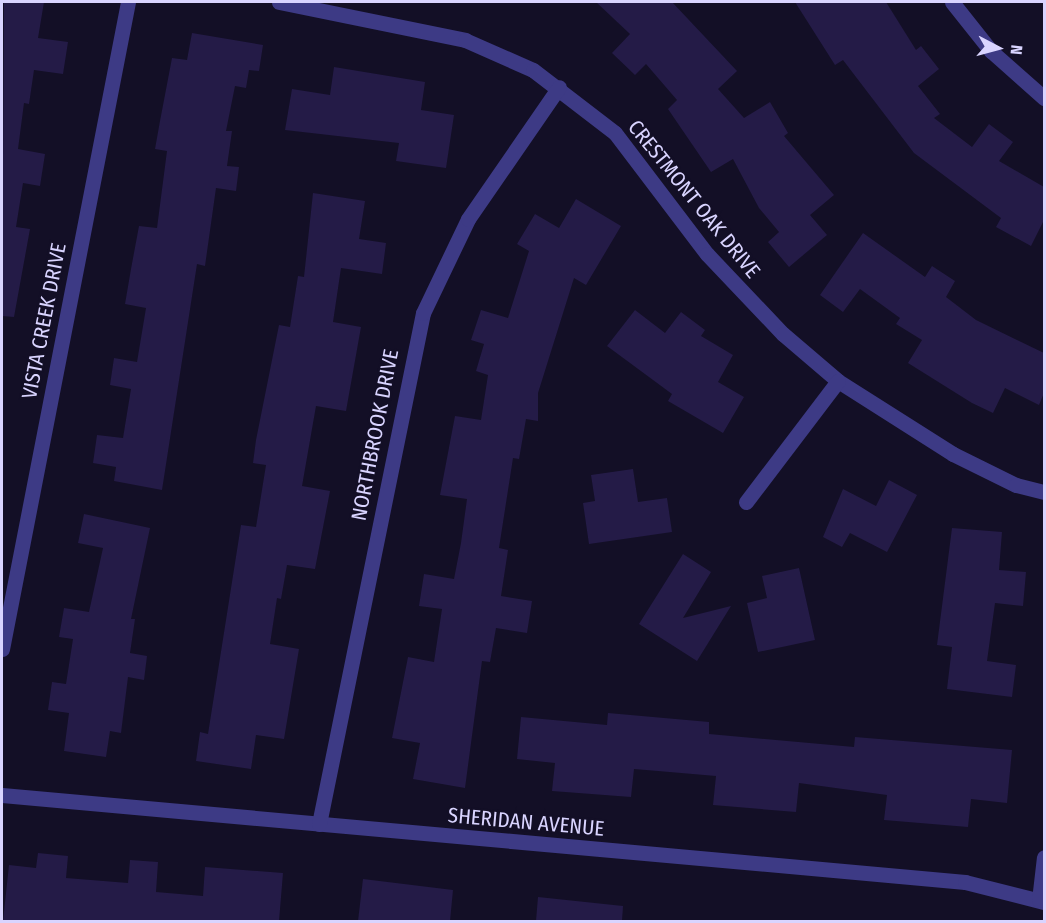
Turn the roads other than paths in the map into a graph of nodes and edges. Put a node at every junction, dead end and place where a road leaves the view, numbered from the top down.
1 (128, 2) edge
2 (279, 2) edge
3 (952, 2) edge
4 (558, 87) junction
5 (1044, 98) edge
6 (838, 381) junction
7 (1044, 492) edge
8 (746, 502) dead end
9 (2, 649) edge
10 (2, 795) edge
11 (319, 824) junction
12 (1044, 857) edge
13 (1042, 901) edge

1 - 9 street, VISTA CREEK DRIVE
2 - 4 street, CRESTMONT OAK DRIVE
3 - 5 street
4 - 6 street, CRESTMONT OAK DRIVE
4 - 11 street, NORTHBROOK DRIVE
6 - 7 street, CRESTMONT OAK DRIVE
6 - 8 street
10 - 11 street, SHERIDAN AVENUE
11 - 13 street, SHERIDAN AVENUE
12 - 13 street

